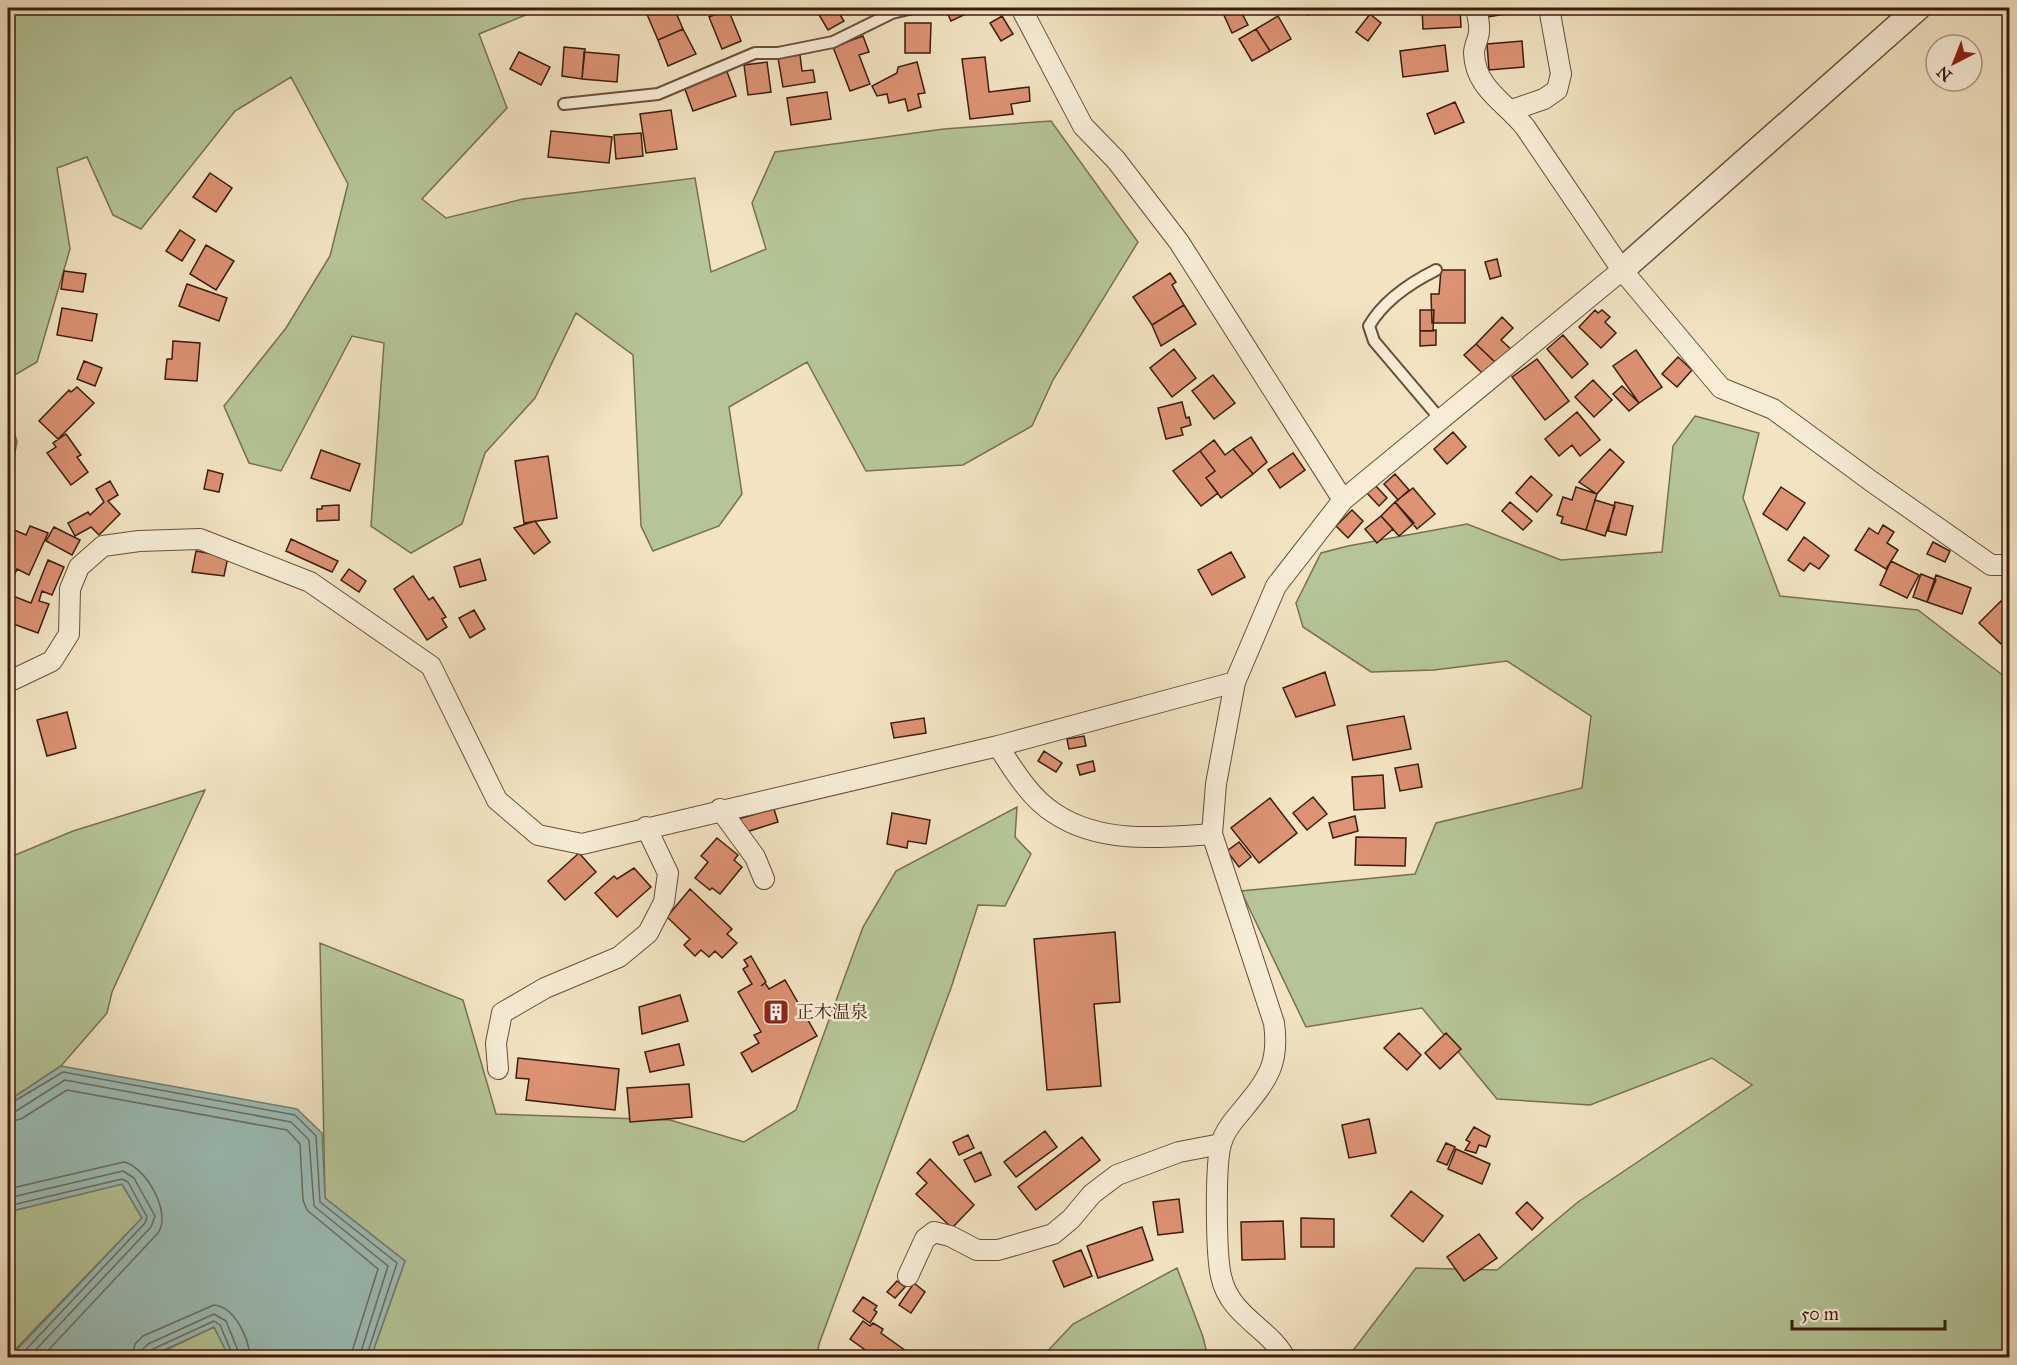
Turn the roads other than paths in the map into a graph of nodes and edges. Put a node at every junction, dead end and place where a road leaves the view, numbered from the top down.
1 (914, 8) edge
2 (1022, 8) edge
3 (1476, 8) edge
4 (1549, 8) edge
5 (1918, 8) edge
6 (564, 104) dead end
7 (1512, 110) junction
8 (1436, 270) dead end
9 (1623, 270) junction
10 (1440, 420) junction
11 (1343, 500) junction
12 (2010, 566) edge
13 (8, 682) edge
14 (1235, 682) junction
15 (998, 746) junction
16 (720, 809) junction
17 (646, 827) junction
18 (1212, 834) junction
19 (764, 879) dead end
20 (498, 1069) dead end
21 (1221, 1144) junction
22 (908, 1276) dead end
23 (1285, 1358) edge

1 - 6 lane
2 - 11 street
3 - 7 street
4 - 7 street
5 - 9 street
7 - 9 street
8 - 10 lane
9 - 10 street
9 - 12 street
10 - 11 street
11 - 14 street
13 - 17 street
14 - 15 street
14 - 18 street
15 - 16 street
15 - 18 street
16 - 17 street
16 - 19 street
17 - 20 street
18 - 21 street
21 - 22 street
21 - 23 street

